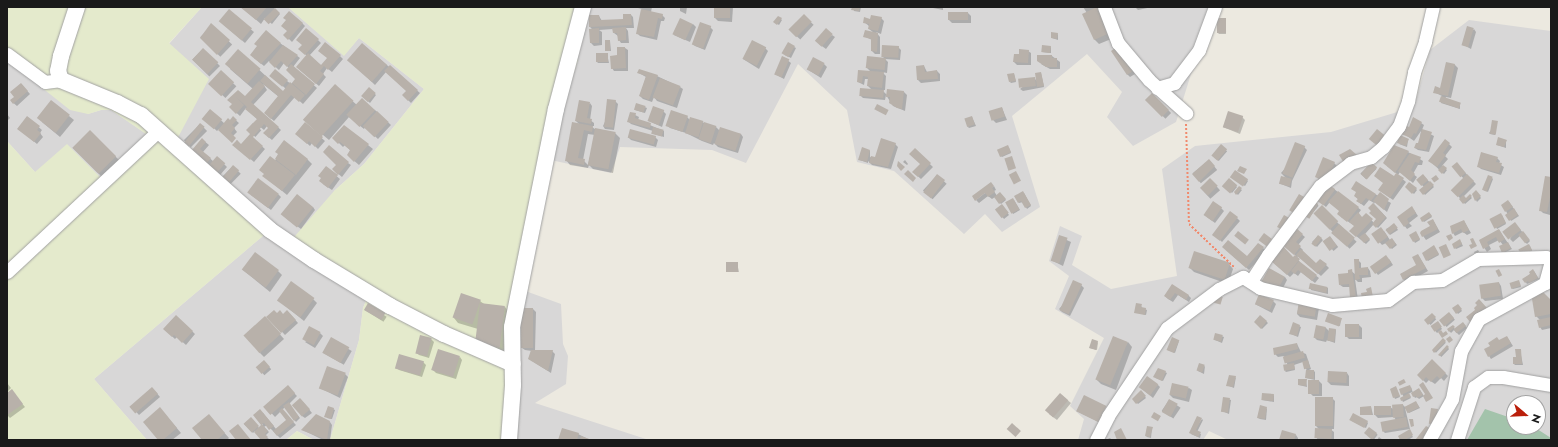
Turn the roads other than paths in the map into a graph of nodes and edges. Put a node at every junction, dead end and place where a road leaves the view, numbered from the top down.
1 (77, 7) edge
2 (583, 7) edge
3 (1104, 7) edge
4 (1215, 7) edge
5 (1433, 7) edge
6 (7, 54) edge
7 (61, 80) junction
8 (1157, 88) junction
9 (1186, 113) road end
10 (158, 131) junction
11 (1551, 260) edge
12 (7, 272) edge
13 (1247, 278) junction
14 (513, 364) junction
15 (1551, 385) edge
16 (509, 440) edge
17 (1096, 440) edge
18 (1429, 440) edge
19 (1457, 440) edge

1 - 7 street
2 - 14 street
3 - 8 street
4 - 8 street
5 - 13 street
6 - 7 street
7 - 10 street
8 - 9 street
10 - 12 street
10 - 14 street
11 - 13 street
11 - 18 street
13 - 17 street
14 - 16 street
15 - 19 street

